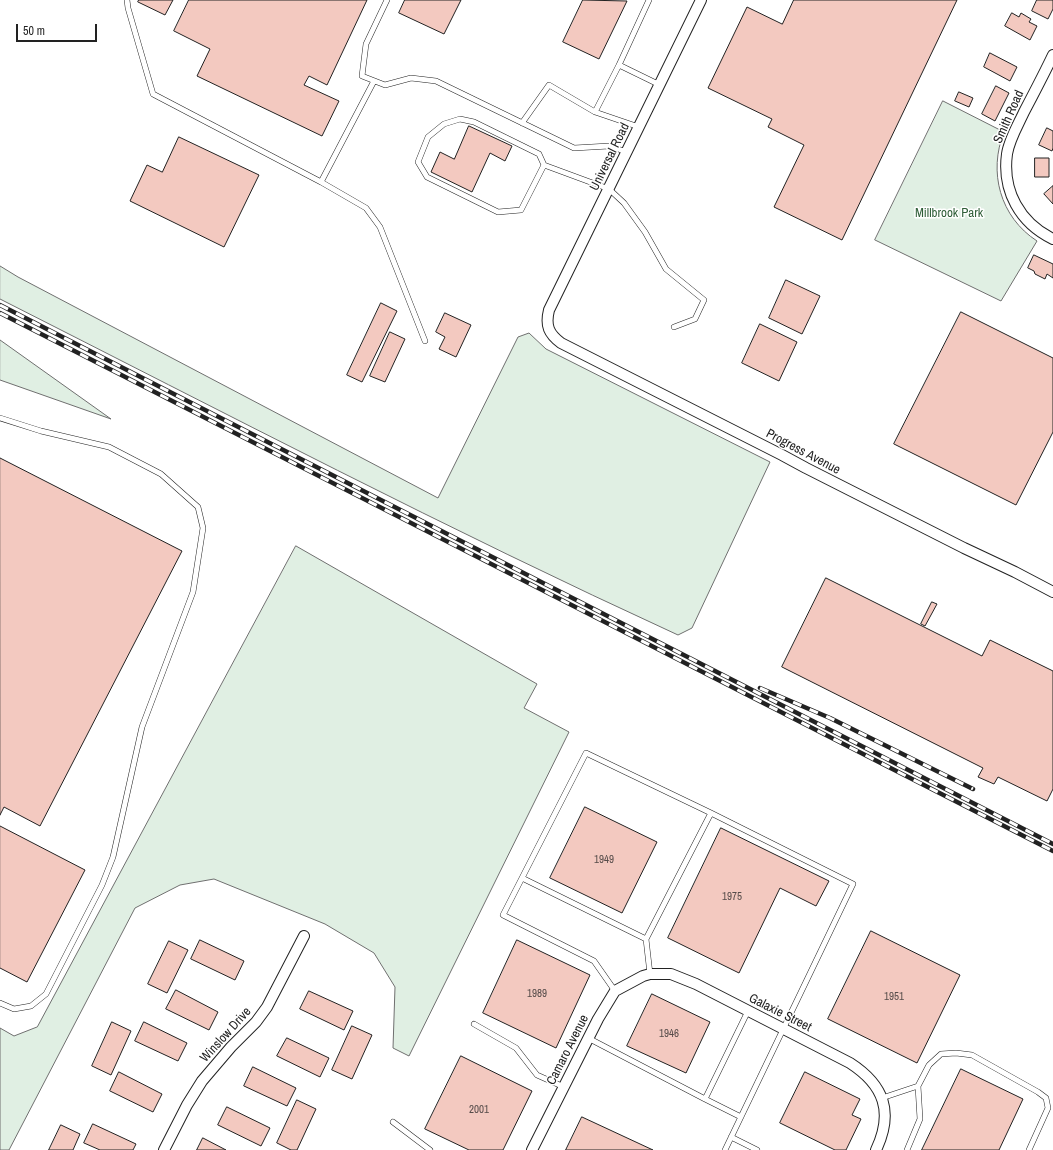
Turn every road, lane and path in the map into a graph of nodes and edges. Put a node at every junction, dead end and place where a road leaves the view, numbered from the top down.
1 (127, 0) edge
2 (387, 0) edge
3 (649, 0) edge
4 (701, 0) edge
5 (1053, 55) edge
6 (619, 65) junction
7 (1049, 75) edge
8 (374, 80) junction
9 (660, 85) junction
10 (595, 112) junction
11 (522, 122) junction
12 (639, 127) junction
13 (627, 152) junction
14 (544, 165) junction
15 (321, 182) junction
16 (609, 189) junction
17 (1053, 239) edge
18 (548, 326) joint
19 (674, 327) dead end
20 (425, 341) dead end
21 (0, 418) edge
22 (1053, 592) edge
23 (711, 813) junction
24 (522, 878) junction
25 (304, 936) dead end
26 (646, 939) junction
27 (647, 975) junction
28 (615, 991) junction
29 (0, 1003) edge
30 (748, 1011) junction
31 (474, 1024) dead end
32 (784, 1029) junction
33 (588, 1038) junction
34 (918, 1086) junction
35 (564, 1087) junction
36 (705, 1099) junction
37 (883, 1103) junction
38 (741, 1117) junction
39 (393, 1122) dead end
40 (731, 1137) junction
41 (164, 1150) edge
42 (430, 1150) edge
43 (532, 1150) edge
44 (725, 1150) edge
45 (757, 1150) edge
46 (876, 1150) edge
47 (907, 1150) edge
48 (1029, 1150) edge

1 - 15 lane
2 - 8 lane
3 - 6 lane
4 - 9 street, Universal Road
5 - 7 street, Smith Road
6 - 9 lane
6 - 10 lane
7 - 17 street, Smith Road
8 - 11 lane
8 - 15 lane
9 - 12 street, Universal Road
10 - 11 lane
10 - 12 lane
11 - 13 lane
12 - 13 street, Universal Road
13 - 16 street, Universal Road
14 - 14 lane
14 - 16 lane
15 - 20 lane
16 - 18 street, Universal Road
16 - 19 lane
18 - 22 street, Progress Avenue
21 - 29 lane
23 - 24 lane
23 - 26 lane
23 - 32 lane
24 - 26 lane
24 - 28 lane
25 - 41 street, Winslow Drive
26 - 27 lane
27 - 28 street
27 - 30 street, Galaxie Street
28 - 33 street, Camaro Avenue
30 - 32 street, Galaxie Street
30 - 36 lane
31 - 35 lane
32 - 37 street, Galaxie Street
32 - 38 lane
33 - 35 street, Camaro Avenue
33 - 36 lane
34 - 37 lane
34 - 47 lane
34 - 48 lane
35 - 43 street, Camaro Avenue
36 - 38 lane
37 - 46 street
38 - 40 lane
39 - 42 lane
40 - 44 lane
40 - 45 lane

